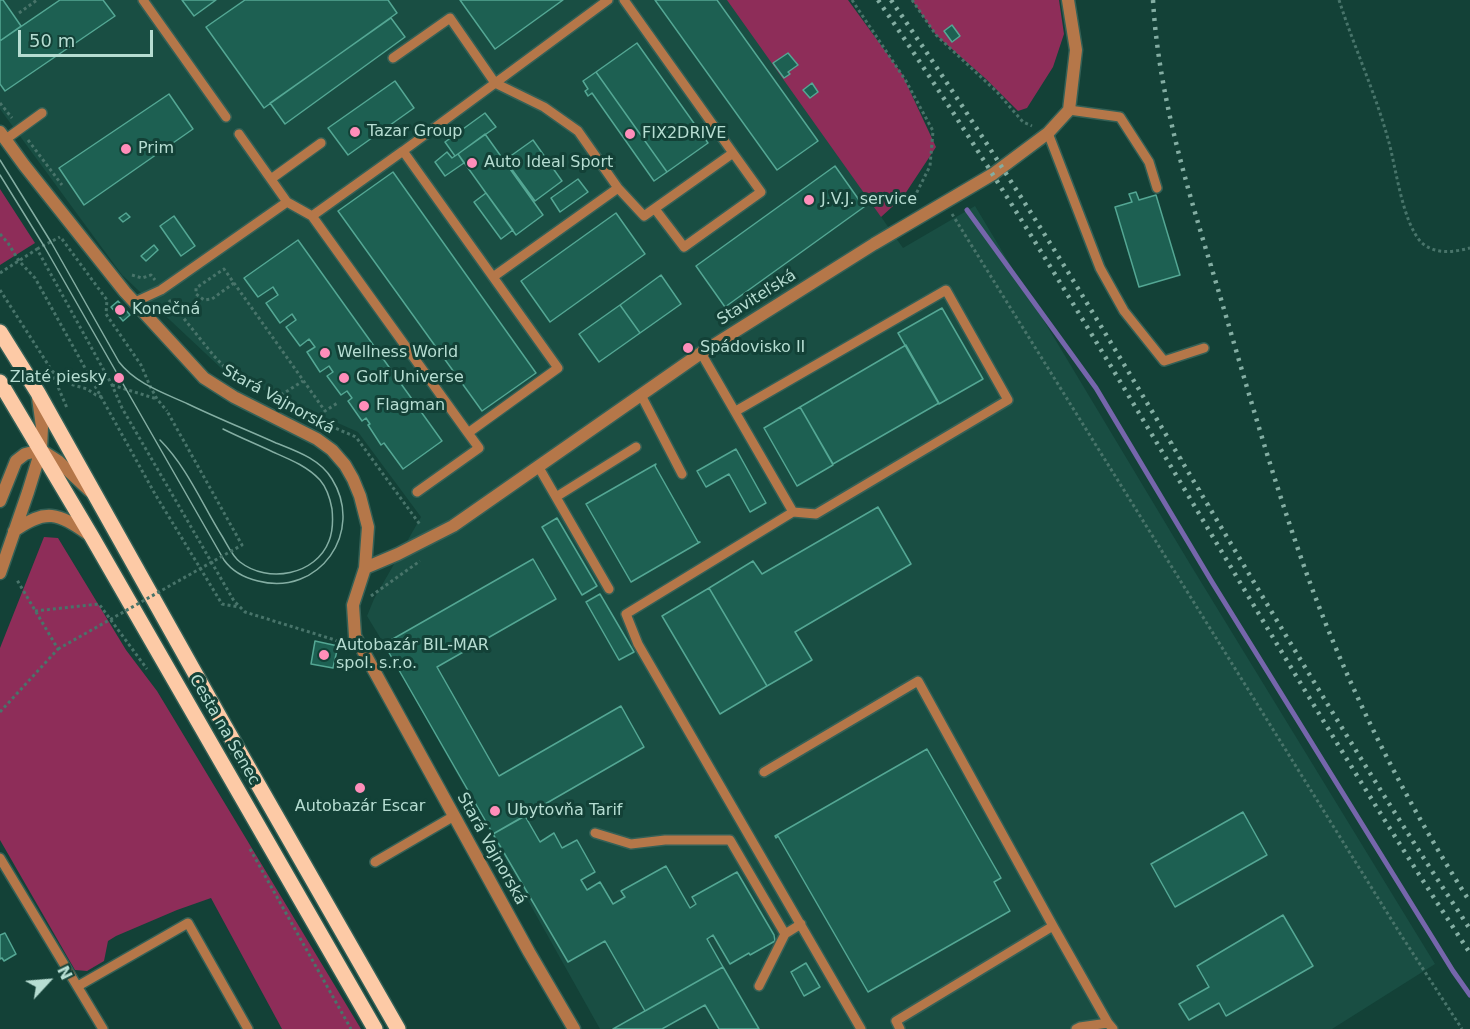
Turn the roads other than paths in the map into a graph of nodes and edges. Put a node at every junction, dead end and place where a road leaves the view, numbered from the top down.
1 (143, 0) edge
2 (608, 0) edge
3 (624, 0) edge
4 (1068, 0) edge
5 (393, 58) dead end
6 (495, 83) junction
7 (1069, 110) junction
8 (42, 113) dead end
9 (226, 117) dead end
10 (1047, 133) junction
11 (239, 134) dead end
12 (3, 136) edge
13 (321, 143) dead end
14 (402, 151) junction
15 (733, 153) junction
16 (271, 179) junction
17 (618, 188) junction
18 (1157, 188) dead end
19 (287, 202) junction
20 (655, 209) junction
21 (312, 216) junction
22 (493, 277) junction
23 (135, 302) junction
24 (0, 332) edge
25 (1204, 348) dead end
26 (701, 353) junction
27 (0, 382) edge
28 (38, 393) junction
29 (641, 395) junction
30 (735, 411) junction
31 (468, 433) junction
32 (636, 447) dead end
33 (41, 450) junction
34 (538, 466) junction
35 (682, 474) dead end
36 (417, 492) dead end
37 (556, 497) junction
38 (98, 498) junction
39 (0, 501) edge
40 (793, 512) junction
41 (14, 531) junction
42 (92, 537) junction
43 (365, 568) junction
44 (0, 573) edge
45 (609, 589) dead end
46 (764, 772) dead end
47 (454, 816) junction
48 (595, 833) dead end
49 (0, 858) edge
50 (375, 862) dead end
51 (801, 924) junction
52 (1053, 926) junction
53 (785, 934) junction
54 (78, 986) junction
55 (759, 986) dead end
56 (1110, 1026) edge
57 (103, 1029) edge
58 (248, 1029) edge
59 (375, 1029) edge
60 (398, 1029) edge
61 (574, 1029) edge
62 (861, 1029) edge
63 (900, 1029) edge
64 (1076, 1029) edge

1 - 9 lane
2 - 6 lane
3 - 15 lane
4 - 7 street
5 - 6 lane
6 - 14 lane
6 - 17 lane
7 - 10 street, Staviteľská
7 - 18 lane
8 - 12 lane
10 - 25 lane
10 - 26 street, Staviteľská
11 - 16 lane
12 - 23 street, Stará Vajnorská
13 - 16 lane
14 - 21 lane
14 - 22 lane
15 - 20 lane
15 - 20 lane
16 - 19 lane
17 - 20 lane
17 - 22 lane
19 - 21 lane
19 - 23 lane
21 - 31 lane
22 - 31 lane
23 - 43 street, Stará Vajnorská
24 - 28 main road, Cesta na Senec
26 - 29 street, Staviteľská
26 - 30 lane
27 - 33 main road, Cesta na Senec
28 - 33 street
28 - 38 main road, Cesta na Senec
29 - 34 street, Staviteľská
29 - 35 lane
30 - 40 lane
30 - 40 lane
31 - 36 lane
32 - 37 lane
33 - 38 street, Cesta na Senec
33 - 39 street
33 - 41 street
33 - 42 main road, Cesta na Senec
34 - 37 lane
34 - 43 street, Staviteľská
37 - 45 lane
38 - 60 main road, Cesta na Senec
40 - 51 lane
41 - 42 street
41 - 44 street
42 - 59 main road, Cesta na Senec
43 - 47 street, Stará Vajnorská
46 - 52 lane
47 - 50 lane
47 - 61 street, Stará Vajnorská
48 - 53 lane
49 - 54 lane
51 - 53 lane
51 - 62 lane
52 - 56 lane
52 - 63 lane
53 - 55 lane
54 - 57 lane
54 - 58 lane
56 - 64 lane

